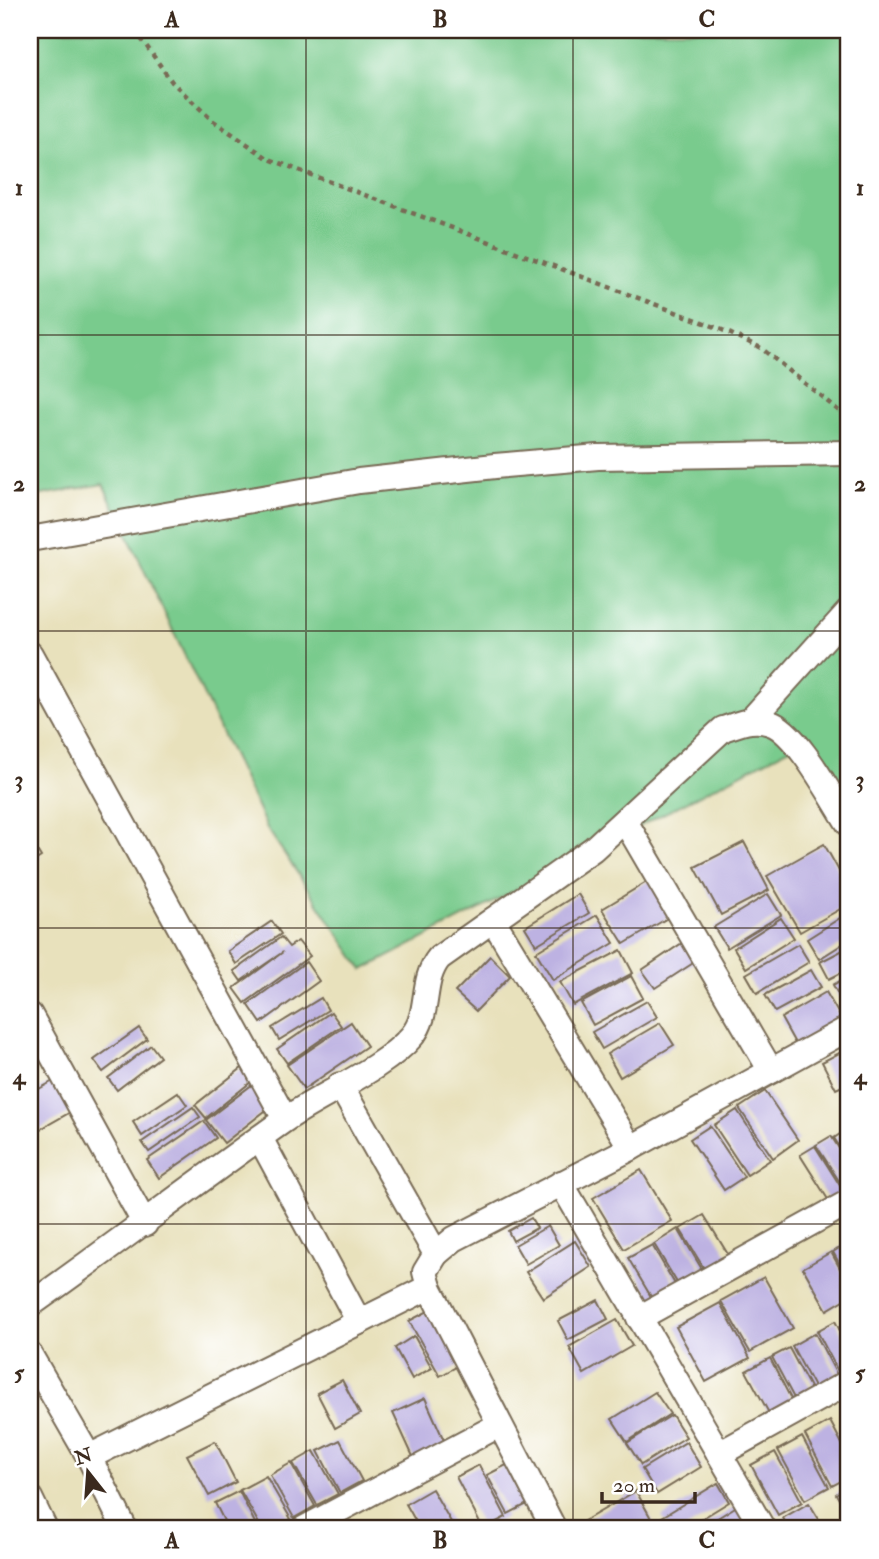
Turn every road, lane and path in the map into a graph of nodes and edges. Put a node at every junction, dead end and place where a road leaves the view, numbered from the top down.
1 (135, 30) edge
2 (849, 419) edge
3 (849, 453) edge
4 (30, 539) edge
5 (849, 611) edge
6 (30, 654) edge
7 (751, 720) junction
8 (625, 821) junction
9 (849, 824) edge
10 (493, 920) junction
11 (30, 1015) edge
12 (849, 1028) edge
13 (771, 1071) junction
14 (340, 1085) junction
15 (285, 1119) junction
16 (260, 1138) junction
17 (631, 1148) junction
18 (561, 1183) junction
19 (849, 1202) edge
20 (145, 1224) junction
21 (436, 1254) junction
22 (429, 1287) junction
23 (30, 1306) edge
24 (639, 1318) junction
25 (359, 1322) junction
26 (30, 1356) edge
27 (849, 1382) edge
28 (499, 1425) junction
29 (719, 1454) junction
30 (89, 1457) junction
31 (30, 1498) edge
32 (39, 1526) edge
33 (125, 1529) edge
34 (303, 1529) edge
35 (554, 1529) edge
36 (764, 1529) edge

1 - 2 path
3 - 4 street
5 - 7 street
6 - 15 street
7 - 8 street
7 - 9 street
8 - 10 street
8 - 13 street
10 - 14 street
10 - 17 street
11 - 20 street
12 - 13 street
13 - 17 street
14 - 15 street
14 - 21 street
15 - 16 street
16 - 20 street
16 - 25 street
17 - 18 street
18 - 21 street
18 - 24 street
19 - 24 street
20 - 23 street
21 - 22 street
22 - 25 street
22 - 28 street
24 - 29 street
25 - 30 street
26 - 30 street
27 - 29 street
28 - 34 street
28 - 35 street
29 - 36 street
30 - 33 street
31 - 32 street

